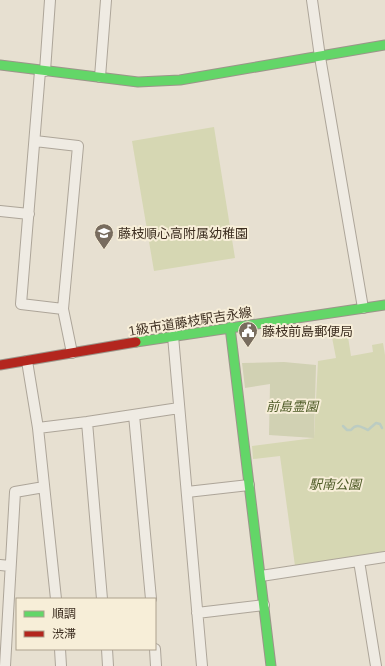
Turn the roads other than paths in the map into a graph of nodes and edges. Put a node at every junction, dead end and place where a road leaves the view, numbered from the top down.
1 (50, 0) edge
2 (106, 0) edge
3 (312, 0) edge
4 (385, 45) edge
5 (320, 57) junction
6 (0, 65) edge
7 (43, 71) junction
8 (100, 77) junction
9 (35, 141) junction
10 (0, 211) edge
11 (29, 214) junction
12 (385, 305) edge
13 (363, 308) junction
14 (63, 309) junction
15 (230, 327) junction
16 (173, 336) junction
17 (72, 353) junction
18 (27, 361) junction
19 (0, 365) edge
20 (179, 408) junction
21 (134, 414) junction
22 (87, 422) junction
23 (38, 428) junction
24 (248, 485) junction
25 (44, 487) junction
26 (187, 492) junction
27 (385, 557) edge
28 (359, 561) junction
29 (5, 565) edge
30 (261, 576) junction
31 (56, 598) edge
32 (102, 598) edge
33 (151, 598) edge
34 (264, 605) junction
35 (197, 613) junction
36 (60, 650) edge
37 (107, 650) edge
38 (155, 650) edge
39 (5, 666) edge
40 (61, 666) edge
41 (108, 666) edge
42 (156, 666) edge
43 (202, 666) edge
44 (271, 666) edge
45 (376, 666) edge

1 - 7 street
2 - 8 street
3 - 5 street
4 - 5 street
5 - 8 street
5 - 13 street
6 - 7 street
7 - 8 street
7 - 9 street
9 - 11 street
9 - 14 street
10 - 11 street
11 - 14 street
12 - 13 street, 1級市道藤枝駅吉永線
13 - 15 street, 1級市道藤枝駅吉永線
14 - 17 street
15 - 16 street, 1級市道藤枝駅吉永線
15 - 24 street
16 - 17 street, 1級市道藤枝駅吉永線
16 - 20 street
17 - 18 street, 1級市道藤枝駅吉永線
18 - 19 street, 1級市道藤枝駅吉永線
18 - 23 street
20 - 21 street
20 - 26 street
21 - 22 street
21 - 33 street
22 - 23 street
22 - 32 street
23 - 25 street
24 - 26 street
24 - 30 street
25 - 29 street
25 - 31 street
26 - 35 street
27 - 28 street
28 - 30 street
28 - 45 street
29 - 39 street
30 - 34 street
34 - 35 street
34 - 44 street
35 - 43 street
36 - 40 street
37 - 41 street
38 - 42 street

